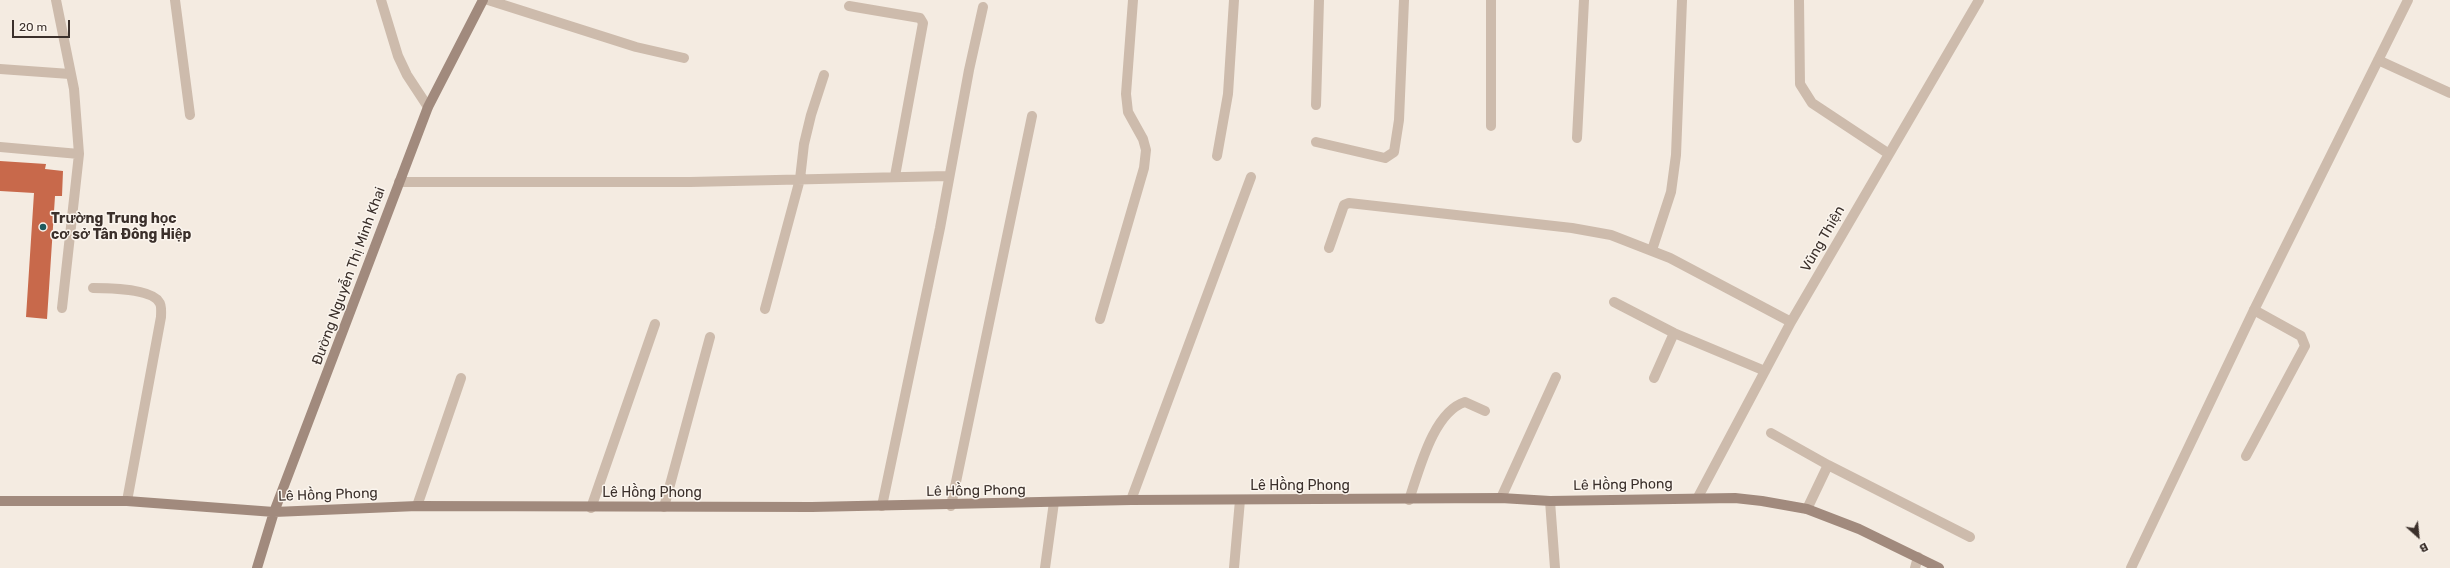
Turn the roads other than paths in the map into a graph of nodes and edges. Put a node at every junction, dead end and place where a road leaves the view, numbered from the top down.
1 (56, 0) edge
2 (174, 0) edge
3 (382, 0) edge
4 (483, 0) edge
5 (488, 0) edge
6 (1133, 0) edge
7 (1234, 0) edge
8 (1319, 0) edge
9 (1404, 0) edge
10 (1491, 0) edge
11 (1584, 0) edge
12 (1682, 0) edge
13 (1799, 0) edge
14 (1979, 0) edge
15 (2408, 0) edge
16 (850, 6) dead end
17 (983, 7) dead end
18 (684, 58) dead end
19 (2378, 60) junction
20 (0, 69) edge
21 (70, 74) junction
22 (824, 75) dead end
23 (2450, 93) edge
24 (1316, 105) dead end
25 (428, 107) junction
26 (190, 115) dead end
27 (1032, 116) dead end
28 (1491, 126) dead end
29 (1577, 138) dead end
30 (1316, 142) dead end
31 (0, 147) edge
32 (79, 154) junction
33 (1889, 154) junction
34 (1217, 156) dead end
35 (895, 176) junction
36 (948, 176) junction
37 (1251, 177) dead end
38 (800, 179) junction
39 (399, 182) junction
40 (1329, 248) dead end
41 (1652, 250) junction
42 (93, 288) dead end
43 (1614, 302) dead end
44 (62, 308) dead end
45 (764, 309) dead end
46 (2254, 310) junction
47 (1100, 319) dead end
48 (1791, 322) junction
49 (655, 324) dead end
50 (1674, 333) junction
51 (710, 338) dead end
52 (1765, 371) junction
53 (1556, 377) dead end
54 (461, 378) dead end
55 (1654, 378) dead end
56 (1485, 411) dead end
57 (1771, 433) dead end
58 (2246, 456) dead end
59 (1828, 465) junction
60 (1698, 497) junction
61 (1501, 498) junction
62 (1131, 500) junction
63 (1240, 500) junction
64 (1409, 500) junction
65 (0, 501) edge
66 (127, 501) junction
67 (1550, 501) junction
68 (1054, 502) junction
69 (417, 506) junction
70 (882, 506) junction
71 (952, 506) junction
72 (664, 507) junction
73 (591, 508) junction
74 (1806, 509) junction
75 (274, 512) junction
76 (1970, 538) dead end
77 (1918, 557) junction
78 (257, 568) edge
79 (1045, 568) edge
80 (1234, 568) edge
81 (1555, 568) edge
82 (1915, 568) edge
83 (1939, 568) edge
84 (2132, 568) edge

1 - 21 street
2 - 26 street
3 - 25 street
4 - 25 main road, Đường Nguyễn Thị Minh Khai
5 - 18 street
6 - 47 street
7 - 34 street
8 - 24 street
9 - 30 street
10 - 28 street
11 - 29 street
12 - 41 street
13 - 33 street
14 - 33 street, Vũng Thiện
15 - 19 street
16 - 35 street
17 - 36 street
19 - 23 street
19 - 46 street
20 - 21 street
21 - 32 street
22 - 38 street
25 - 39 main road, Đường Nguyễn Thị Minh Khai
27 - 71 street
31 - 32 street
32 - 44 street
33 - 48 street, Vũng Thiện
35 - 36 street
35 - 38 street
36 - 70 street
37 - 62 street
38 - 39 street
38 - 45 street
39 - 75 main road, Đường Nguyễn Thị Minh Khai
40 - 41 street
41 - 48 street
42 - 66 street
43 - 50 street
46 - 58 street
46 - 84 street
48 - 52 street, Vũng Thiện
49 - 73 street
50 - 52 street
50 - 55 street
51 - 72 street
52 - 60 street, Vũng Thiện
53 - 61 street
54 - 69 street
56 - 64 street
57 - 59 street
59 - 74 street
59 - 76 street
60 - 67 main road, Lê Hồng Phong
60 - 74 main road, Lê Hồng Phong
61 - 64 main road, Lê Hồng Phong
61 - 67 main road, Lê Hồng Phong
62 - 63 main road, Lê Hồng Phong
62 - 68 main road, Lê Hồng Phong
63 - 64 main road, Lê Hồng Phong
63 - 80 street
65 - 66 main road, Lê Hồng Phong
66 - 75 main road, Lê Hồng Phong
67 - 81 street
68 - 71 main road, Lê Hồng Phong
68 - 79 street
69 - 73 main road, Lê Hồng Phong
69 - 75 main road, Lê Hồng Phong
70 - 71 main road, Lê Hồng Phong
70 - 72 main road, Lê Hồng Phong
72 - 73 main road, Lê Hồng Phong
74 - 77 main road, Lê Hồng Phong
75 - 78 main road, Đường Nguyễn Thị Minh Khai
77 - 82 street
77 - 83 main road, Lê Hồng Phong

